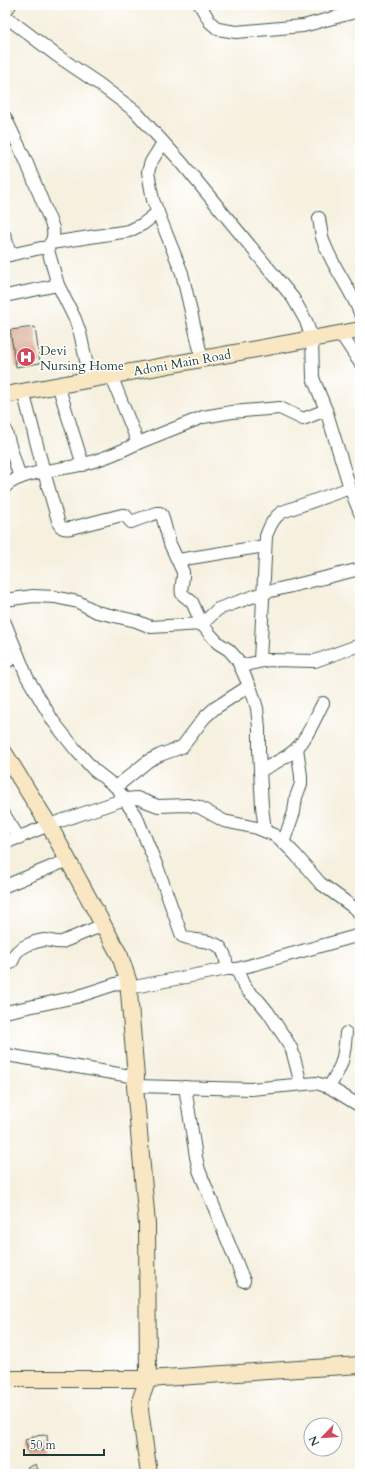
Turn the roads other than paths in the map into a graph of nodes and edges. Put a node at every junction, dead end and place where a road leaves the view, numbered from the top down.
1 (8, 5) edge
2 (200, 5) edge
3 (5, 8) edge
4 (358, 10) edge
5 (5, 16) edge
6 (5, 117) edge
7 (163, 143) junction
8 (158, 212) junction
9 (319, 218) dead end
10 (5, 236) edge
11 (48, 246) junction
12 (7, 255) edge
13 (58, 285) junction
14 (5, 296) edge
15 (360, 313) edge
16 (360, 330) edge
17 (341, 334) junction
18 (312, 339) junction
19 (202, 359) junction
20 (360, 363) edge
21 (111, 376) junction
22 (90, 379) junction
23 (58, 385) junction
24 (24, 392) junction
25 (5, 395) edge
26 (326, 410) junction
27 (5, 429) edge
28 (138, 443) junction
29 (83, 465) junction
30 (44, 472) junction
31 (20, 478) junction
32 (5, 487) edge
33 (350, 488) junction
34 (360, 513) edge
35 (265, 546) junction
36 (178, 560) junction
37 (360, 570) edge
38 (263, 593) junction
39 (5, 600) edge
40 (5, 623) edge
41 (202, 624) junction
42 (360, 644) edge
43 (18, 654) junction
44 (260, 661) junction
45 (5, 663) edge
46 (240, 666) junction
47 (249, 686) junction
48 (323, 703) dead end
49 (297, 748) junction
50 (5, 754) edge
51 (260, 771) junction
52 (116, 787) junction
53 (125, 799) junction
54 (5, 816) edge
55 (49, 825) junction
56 (265, 831) junction
57 (19, 838) junction
58 (5, 843) edge
59 (283, 843) junction
60 (68, 860) junction
61 (5, 886) edge
62 (360, 915) edge
63 (103, 925) junction
64 (360, 935) edge
65 (5, 966) edge
66 (232, 969) junction
67 (128, 984) junction
68 (5, 1012) edge
69 (346, 1033) dead end
70 (5, 1051) edge
71 (135, 1081) junction
72 (301, 1084) junction
73 (329, 1086) junction
74 (184, 1087) junction
75 (360, 1106) edge
76 (244, 1281) dead end
77 (360, 1365) edge
78 (5, 1379) edge
79 (148, 1379) junction
80 (149, 1474) edge

1 - 3 street
2 - 4 street
5 - 7 street
6 - 11 street
7 - 8 street
7 - 18 street
8 - 11 street
8 - 19 street
9 - 15 street
10 - 12 street
11 - 12 street
11 - 13 street
13 - 14 street
13 - 22 street
16 - 17 street, Adoni Main Road
17 - 18 street, Adoni Main Road
17 - 20 street
18 - 19 street, Adoni Main Road
18 - 26 street
19 - 21 street, Adoni Main Road
21 - 22 street, Adoni Main Road
21 - 28 street
22 - 23 street, Adoni Main Road
23 - 24 street, Adoni Main Road
23 - 29 street
24 - 25 street, Adoni Main Road
24 - 30 street
26 - 28 street
26 - 33 street
27 - 31 street
28 - 29 street
29 - 30 street
30 - 31 street
30 - 36 street
31 - 32 street
33 - 34 street
33 - 35 street
35 - 36 street
35 - 38 street
36 - 41 street
37 - 38 street
38 - 41 street
38 - 44 street
39 - 41 street
40 - 43 street
41 - 46 street
42 - 44 street
43 - 45 street
43 - 52 street
44 - 46 street
46 - 47 street
47 - 51 street
47 - 52 street
48 - 49 street
49 - 51 street
49 - 59 street
50 - 55 street
51 - 56 street
52 - 53 street
53 - 55 street
53 - 56 street
53 - 66 street
54 - 57 street
55 - 57 street
55 - 60 street
56 - 59 street
57 - 58 street
59 - 62 street
60 - 61 street
60 - 63 street
63 - 65 street
63 - 67 street
64 - 66 street
66 - 67 street
66 - 72 street
67 - 68 street
67 - 71 street
69 - 73 street
70 - 71 street
71 - 74 street
71 - 79 street
72 - 73 street
72 - 74 street
73 - 75 street
74 - 76 street
77 - 79 street
78 - 79 street
79 - 80 street

